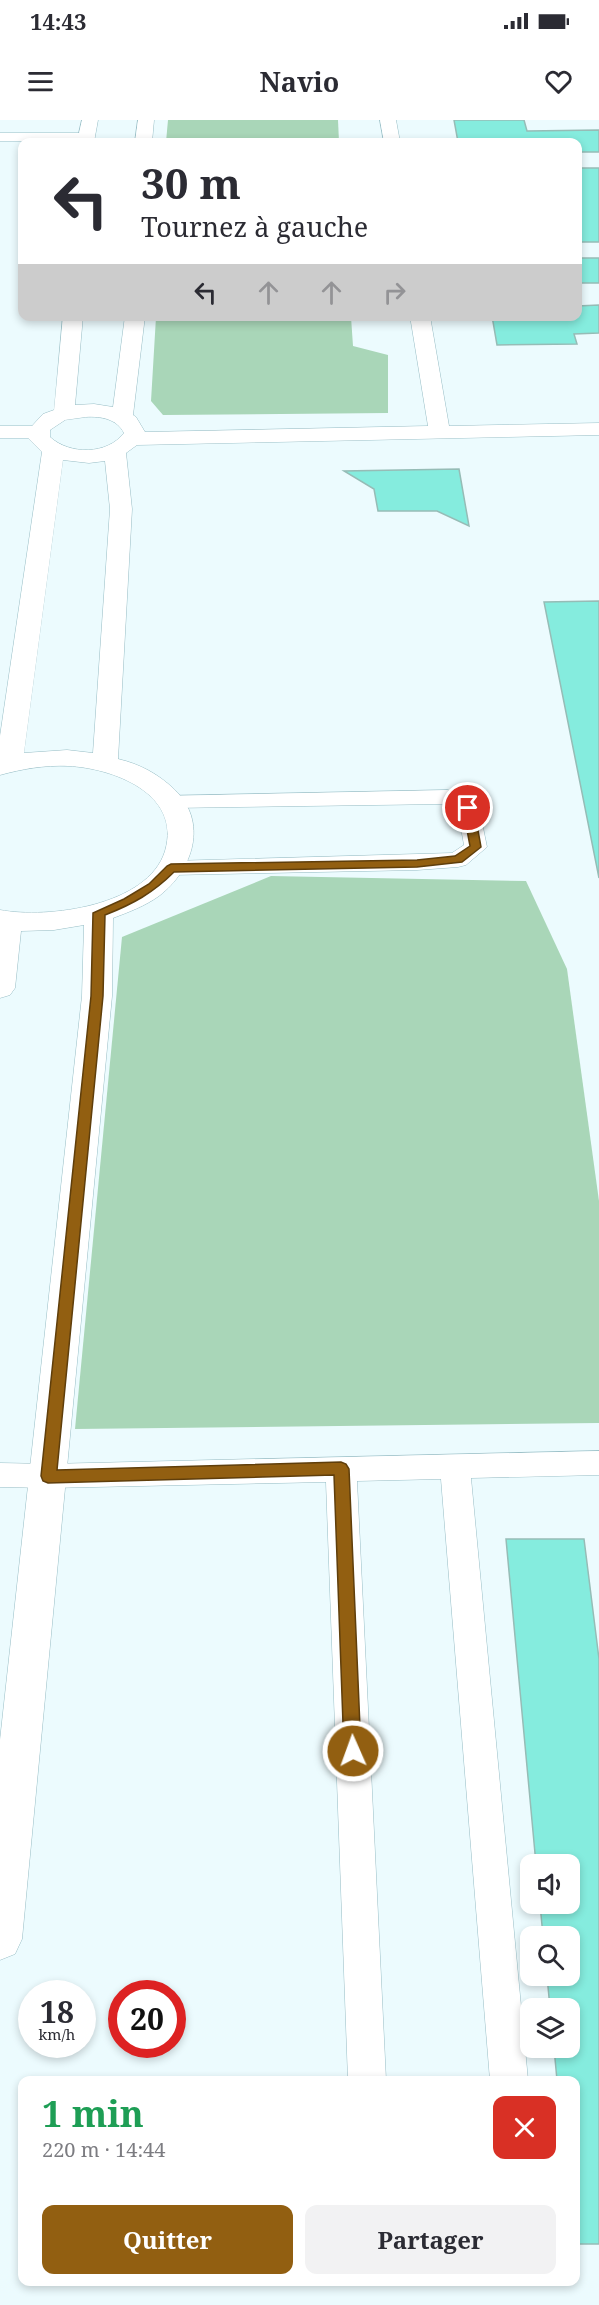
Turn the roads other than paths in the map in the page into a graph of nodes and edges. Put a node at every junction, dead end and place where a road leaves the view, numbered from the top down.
1 (146, 120) edge
2 (388, 120) edge
3 (88, 133) edge
4 (0, 137) edge
5 (144, 138) edge
6 (391, 138) edge
7 (73, 321) edge
8 (134, 321) edge
9 (421, 321) edge
10 (64, 414) junction
11 (122, 416) junction
12 (599, 429) edge
13 (439, 431) junction
14 (0, 432) edge
15 (38, 432) junction
16 (123, 445) junction
17 (53, 451) junction
18 (105, 764) junction
19 (4, 766) edge
20 (171, 801) junction
21 (171, 868) junction
22 (99, 913) junction
23 (4, 920) edge
24 (0, 988) edge
25 (599, 1464) edge
26 (455, 1466) junction
27 (341, 1469) junction
28 (0, 1475) edge
29 (48, 1476) junction
30 (0, 1939) edge
31 (367, 2076) edge
32 (509, 2076) edge

1 - 5 street
2 - 6 street
3 - 4 lane
7 - 10 street
8 - 11 street
9 - 13 street
10 - 11 street
10 - 15 street
11 - 16 street
12 - 13 street
13 - 16 street
14 - 15 street
15 - 17 street
16 - 17 street
16 - 18 street
17 - 19 street
18 - 19 street
18 - 20 street
20 - 21 street
20 - 21 lane
21 - 22 street
22 - 23 street
22 - 29 street
23 - 24 street
25 - 26 lane
26 - 27 lane
26 - 32 lane
27 - 29 lane
27 - 31 lane
28 - 29 lane
29 - 30 street

